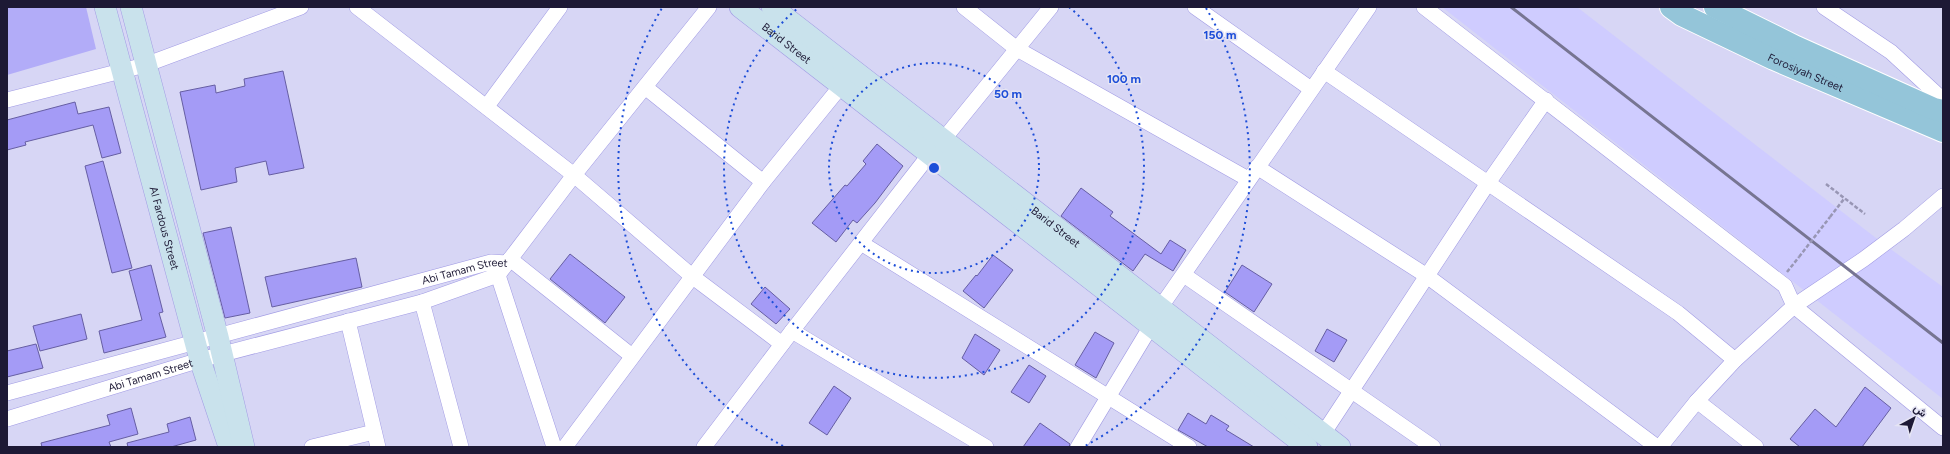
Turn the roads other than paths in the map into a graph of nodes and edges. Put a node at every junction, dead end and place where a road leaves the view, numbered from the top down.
1 (105, 7) edge
2 (131, 7) edge
3 (301, 7) edge
4 (357, 7) edge
5 (709, 7) edge
6 (740, 7) edge
7 (772, 7) edge
8 (964, 7) edge
9 (1051, 7) edge
10 (1195, 7) edge
11 (1369, 7) edge
12 (1424, 7) edge
13 (1671, 7) edge
14 (1715, 7) edge
15 (1824, 7) edge
16 (557, 8) edge
17 (1017, 49) junction
18 (145, 65) junction
19 (122, 70) junction
20 (1324, 72) junction
21 (841, 86) junction
22 (645, 87) junction
23 (1311, 89) junction
24 (7, 100) edge
25 (1546, 100) junction
26 (1943, 100) edge
27 (487, 106) junction
28 (1943, 111) edge
29 (1943, 131) edge
30 (936, 147) junction
31 (1253, 173) junction
32 (574, 175) junction
33 (763, 182) junction
34 (1488, 183) junction
35 (1943, 196) edge
36 (861, 243) junction
37 (501, 265) junction
38 (1184, 276) junction
39 (1427, 276) junction
40 (693, 277) junction
41 (422, 302) junction
42 (1794, 306) junction
43 (1156, 317) junction
44 (348, 321) junction
45 (792, 331) junction
46 (782, 344) junction
47 (219, 346) junction
48 (198, 352) junction
49 (632, 356) junction
50 (1735, 360) junction
51 (1352, 391) junction
52 (7, 393) edge
53 (1108, 396) junction
54 (1697, 401) junction
55 (7, 419) edge
56 (1943, 428) edge
57 (374, 432) junction
58 (1323, 434) junction
59 (228, 447) edge
60 (244, 447) edge
61 (312, 447) edge
62 (378, 447) edge
63 (461, 447) edge
64 (554, 447) edge
65 (565, 447) edge
66 (704, 447) edge
67 (986, 447) edge
68 (1078, 447) edge
69 (1189, 447) edge
70 (1307, 447) edge
71 (1340, 447) edge
72 (1433, 447) edge
73 (1658, 447) edge
74 (1756, 447) edge

1 - 19 main road, Al Fardous Street
2 - 18 main road
3 - 18 street
4 - 27 street
5 - 22 street
6 - 21 main road, Barid Street
7 - 30 main road, Barid Street
8 - 17 street
9 - 17 street
10 - 23 street
11 - 20 street
12 - 25 street
13 - 29 main road, Forosiyah Street
14 - 28 main road, Forosiyah Street
15 - 26 street
16 - 27 street
17 - 30 street
17 - 31 street
18 - 19 street
18 - 47 main road
19 - 24 street
19 - 48 main road, Al Fardous Street
20 - 23 street
20 - 34 street
21 - 30 main road, Barid Street
21 - 33 street
22 - 32 street
22 - 33 street
23 - 31 street
25 - 34 street
25 - 42 street
27 - 32 street
30 - 36 street
30 - 43 main road, Barid Street
31 - 38 street
31 - 39 street
32 - 37 street
32 - 40 street
33 - 40 street
34 - 39 street
34 - 50 street
35 - 42 street
36 - 45 street
36 - 53 street
37 - 41 street, Abi Tamam Street
37 - 47 street, Abi Tamam Street
37 - 49 street
37 - 64 street
38 - 43 street
38 - 51 street
39 - 51 street
39 - 73 street
40 - 46 street
40 - 49 street
41 - 44 street, Abi Tamam Street
41 - 63 street
42 - 50 street
42 - 56 street
43 - 53 street
43 - 58 main road, Barid Street
43 - 70 main road, Barid Street
44 - 47 street, Abi Tamam Street
44 - 57 street
45 - 46 street
45 - 67 street
46 - 66 street
47 - 48 street, Abi Tamam Street
47 - 60 main road
48 - 52 street, Abi Tamam Street
48 - 55 street, Abi Tamam Street
48 - 59 main road, Al Fardous Street
49 - 65 street
50 - 54 street
51 - 58 street
51 - 72 street
53 - 68 street
53 - 69 street
54 - 73 street
54 - 74 street
57 - 61 street
57 - 62 street
58 - 71 main road, Barid Street

